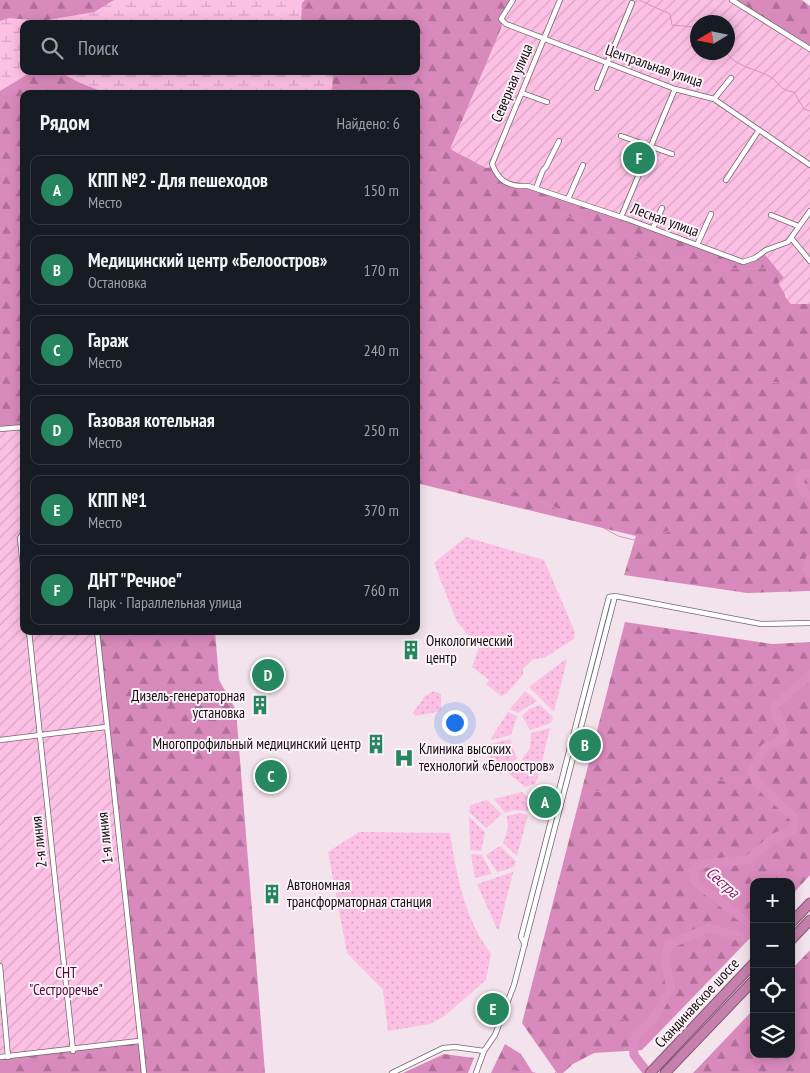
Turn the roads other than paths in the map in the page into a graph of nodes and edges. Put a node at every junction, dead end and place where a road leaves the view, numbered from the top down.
1 (513, 0) edge
2 (560, 0) edge
3 (732, 0) edge
4 (632, 3) dead end
5 (544, 39) junction
6 (810, 49) edge
7 (608, 63) junction
8 (731, 78) dead end
9 (597, 88) dead end
10 (675, 89) junction
11 (522, 93) junction
12 (714, 99) junction
13 (547, 102) dead end
14 (759, 130) junction
15 (621, 136) dead end
16 (559, 141) dead end
17 (650, 147) junction
18 (672, 154) dead end
19 (583, 165) dead end
20 (810, 165) edge
21 (496, 176) joint
22 (726, 180) dead end
23 (536, 188) junction
24 (568, 199) junction
25 (662, 208) dead end
26 (810, 211) edge
27 (711, 214) dead end
28 (771, 215) dead end
29 (621, 217) junction
30 (798, 226) junction
31 (653, 228) junction
32 (792, 238) junction
33 (697, 244) junction
34 (810, 261) edge
35 (20, 427) edge
36 (0, 429) edge
37 (810, 623) edge
38 (30, 635) edge
39 (97, 635) edge
40 (106, 727) junction
41 (40, 735) junction
42 (0, 740) edge
43 (810, 903) edge
44 (795, 919) edge
45 (810, 920) edge
46 (795, 936) edge
47 (0, 966) edge
48 (750, 967) edge
49 (750, 984) edge
50 (139, 1041) junction
51 (73, 1051) junction
52 (484, 1051) junction
53 (0, 1057) edge
54 (8, 1057) junction
55 (666, 1072) edge
56 (144, 1073) edge
57 (392, 1073) edge
58 (476, 1073) edge
59 (650, 1073) edge

1 - 5 street, Центральная улица
2 - 5 street, Северная улица
3 - 6 street
4 - 7 street
5 - 7 street, Центральная улица
5 - 11 street, Северная улица
7 - 9 street
7 - 10 street, Центральная улица
8 - 12 street
10 - 12 street, Центральная улица
10 - 17 street
11 - 13 street
11 - 21 street, Северная улица
12 - 14 street, Центральная улица
14 - 20 street, Центральная улица
14 - 22 street
15 - 17 street
16 - 23 street
17 - 18 street
17 - 29 street
19 - 24 street
21 - 23 street, Лесная улица
23 - 24 street, Лесная улица
24 - 29 street, Лесная улица
25 - 31 street
26 - 30 street
27 - 33 street
28 - 30 street
29 - 31 street, Лесная улица
30 - 32 street
31 - 33 street, Лесная улица
32 - 33 street, Лесная улица
32 - 34 street
35 - 36 street
37 - 52 street
38 - 41 street, 2-я линия
39 - 40 street, 1-я линия
40 - 41 street
40 - 50 street, 1-я линия
41 - 42 street
41 - 51 street, 2-я линия
43 - 44 highway
45 - 46 highway
47 - 54 street
48 - 59 highway, Скандинавское шоссе
49 - 55 highway, Скандинавское шоссе
50 - 51 street
50 - 56 street, 1-я линия
51 - 54 street
52 - 57 street
52 - 58 street
53 - 54 street

